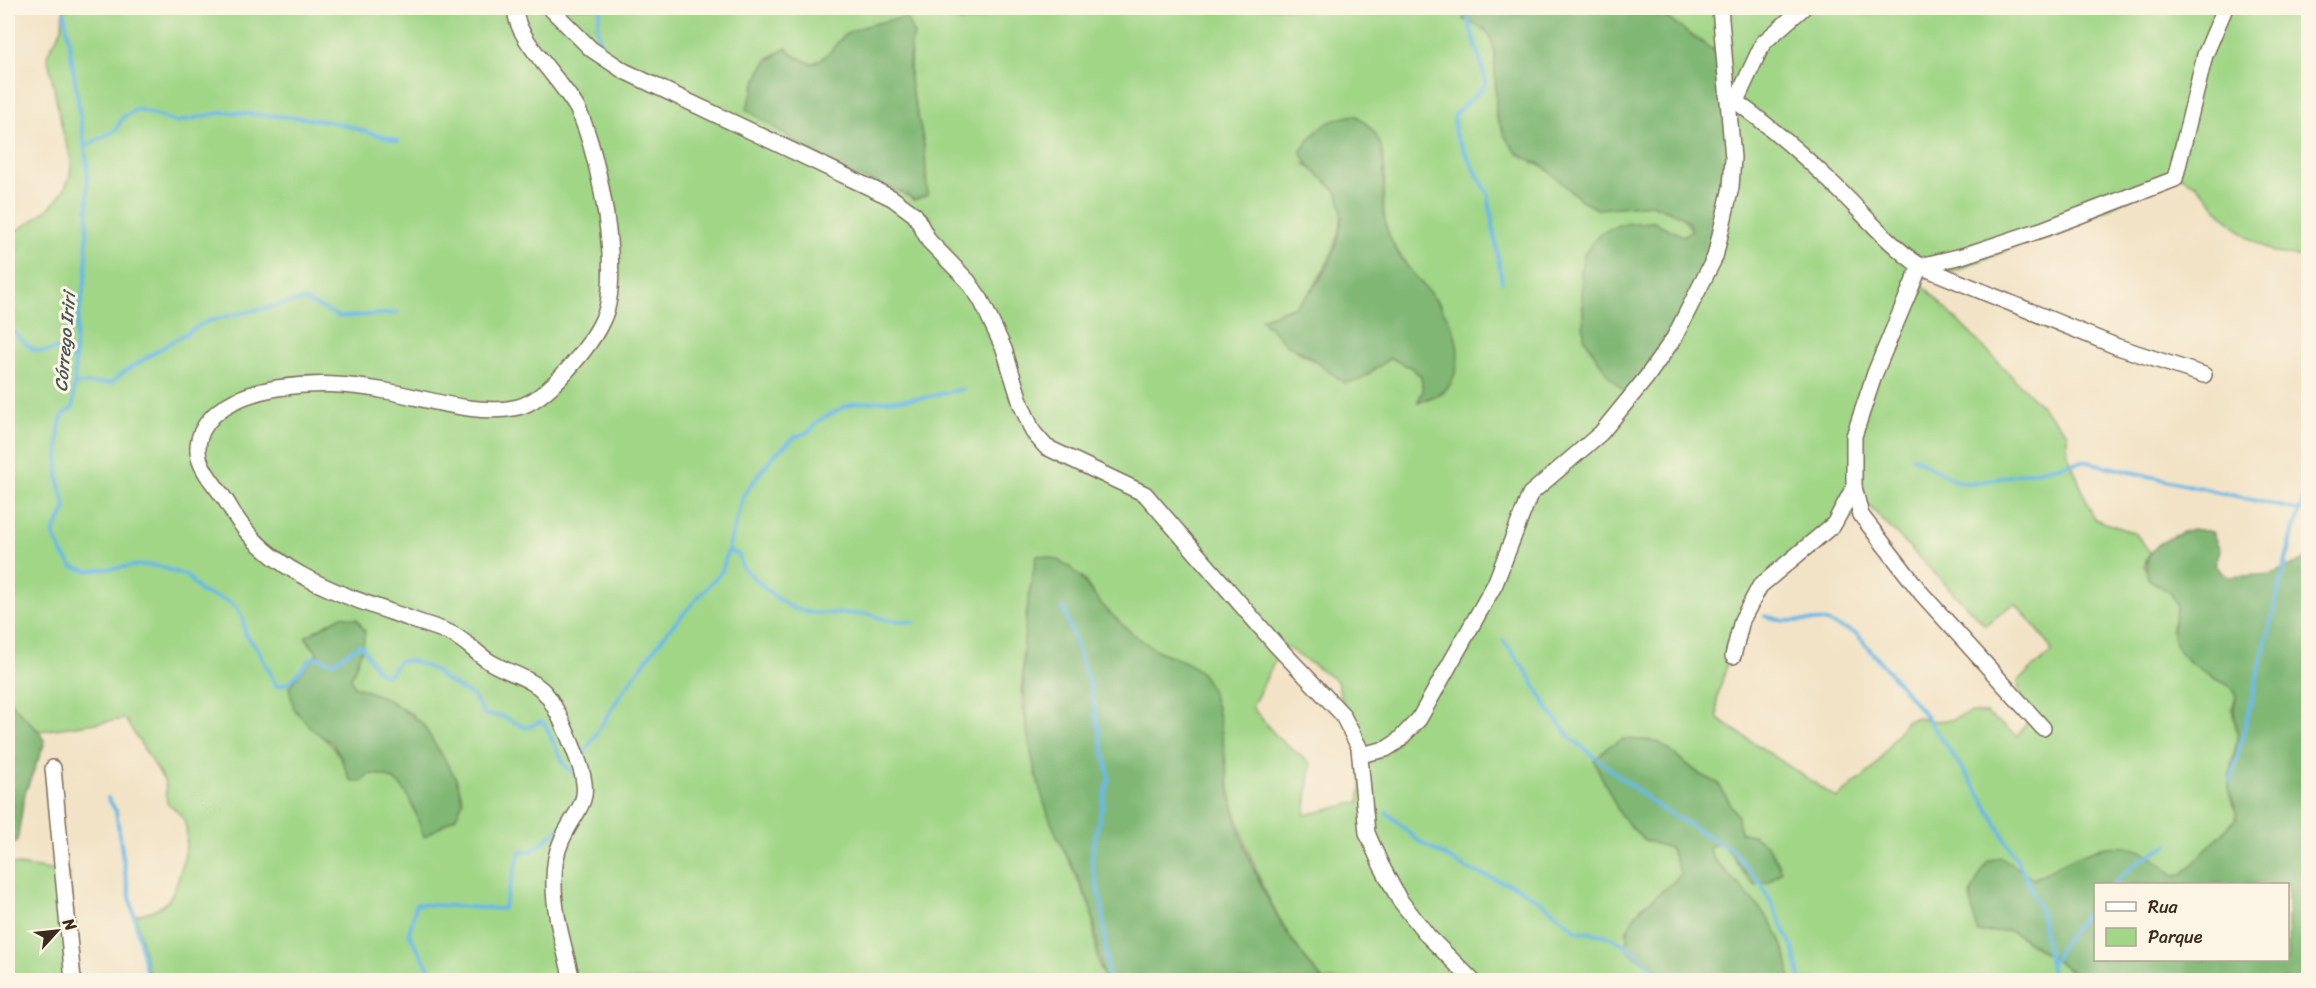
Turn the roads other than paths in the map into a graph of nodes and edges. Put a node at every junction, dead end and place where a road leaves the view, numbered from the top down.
1 (516, 8) edge
2 (550, 8) edge
3 (1720, 8) edge
4 (1803, 8) edge
5 (2225, 8) edge
6 (1731, 98) junction
7 (1920, 266) junction
8 (2204, 375) dead end
9 (1854, 487) junction
10 (1866, 522) junction
11 (1834, 524) junction
12 (1733, 656) dead end
13 (2043, 728) dead end
14 (1360, 755) junction
15 (53, 768) dead end
16 (73, 981) edge
17 (572, 981) edge
18 (1472, 981) edge

1 - 17 street
2 - 14 street
3 - 6 street
4 - 6 street
5 - 7 street
6 - 7 street
6 - 14 street
7 - 8 street
7 - 9 street
9 - 10 street
9 - 11 street
10 - 11 street
10 - 13 street
11 - 12 street
14 - 18 street
15 - 16 street

